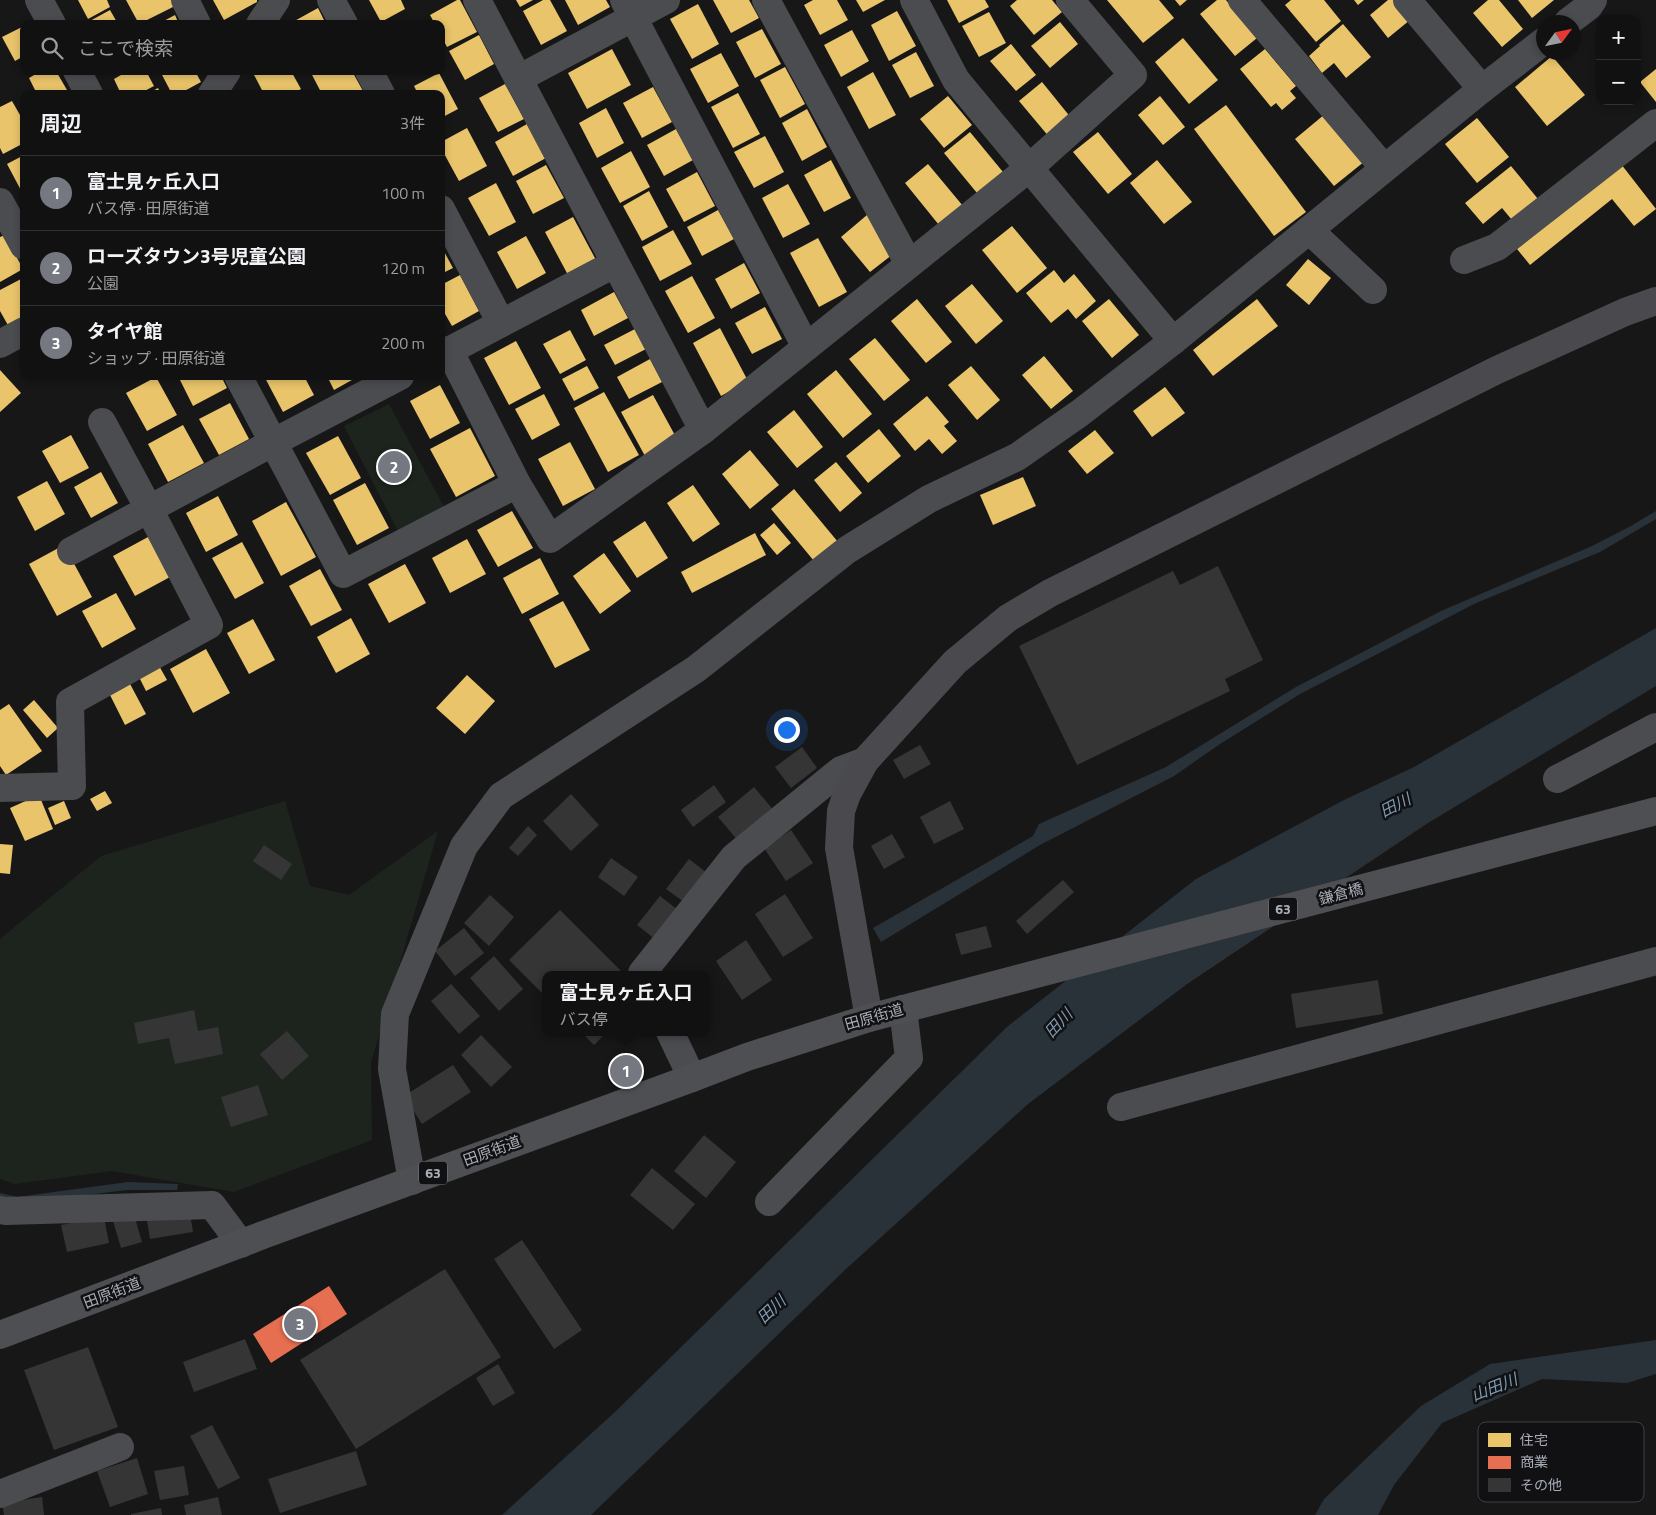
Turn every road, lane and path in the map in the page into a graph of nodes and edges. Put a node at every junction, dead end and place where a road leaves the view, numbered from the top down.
1 (39, 0) edge
2 (185, 0) edge
3 (276, 0) edge
4 (331, 0) edge
5 (477, 0) edge
6 (666, 0) edge
7 (766, 0) edge
8 (914, 0) edge
9 (1070, 0) edge
10 (1242, 0) edge
11 (1407, 0) edge
12 (1592, 0) edge
13 (628, 9) edge
14 (1577, 15) edge
15 (50, 20) edge
16 (195, 20) edge
17 (263, 20) edge
18 (342, 20) edge
19 (1536, 47) edge
20 (79, 75) edge
21 (371, 75) edge
22 (518, 79) junction
23 (1482, 89) junction
24 (87, 90) edge
25 (378, 90) edge
26 (1656, 123) edge
27 (1384, 168) junction
28 (1028, 169) junction
29 (3, 213) edge
30 (445, 217) edge
31 (1309, 230) junction
32 (20, 240) edge
33 (1464, 260) dead end
34 (614, 264) junction
35 (909, 264) junction
36 (1373, 290) dead end
37 (1656, 301) edge
38 (501, 323) junction
39 (20, 333) edge
40 (1173, 342) junction
41 (0, 344) edge
42 (806, 347) junction
43 (445, 352) edge
44 (240, 380) edge
45 (387, 380) edge
46 (102, 422) dead end
47 (703, 430) junction
48 (272, 443) junction
49 (518, 484) junction
50 (149, 509) junction
51 (71, 551) dead end
52 (1656, 727) edge
53 (865, 761) junction
54 (1557, 780) dead end
55 (0, 788) edge
56 (1645, 814) edge
57 (1656, 961) edge
58 (644, 971) edge
59 (932, 1001) joint
60 (903, 1009) junction
61 (869, 1018) junction
62 (672, 1036) edge
63 (692, 1078) junction
64 (1120, 1107) dead end
65 (412, 1181) junction
66 (769, 1202) dead end
67 (0, 1210) edge
68 (241, 1244) junction
69 (0, 1335) edge
70 (120, 1447) dead end
71 (0, 1494) edge

1 - 15 street
2 - 16 street
3 - 17 street
4 - 18 street
5 - 22 street
6 - 13 street
7 - 35 street
8 - 28 street
9 - 28 street
10 - 27 street
11 - 23 street
12 - 14 street
13 - 22 street
13 - 42 street
19 - 23 street
20 - 24 street
21 - 25 street
22 - 34 street
23 - 27 street
26 - 33 street
27 - 31 street
28 - 35 street
28 - 40 street
29 - 32 street
30 - 38 street
31 - 36 street
31 - 40 street
34 - 38 street
34 - 47 street
35 - 42 street
37 - 53 street
38 - 43 street
39 - 41 street
40 - 65 street
42 - 47 street
43 - 49 street
44 - 48 street
45 - 48 street
46 - 50 street
47 - 49 street
48 - 49 street
48 - 50 street
50 - 51 street
50 - 55 street
52 - 54 street
53 - 58 street
53 - 61 street
56 - 59 main road, 鎌倉橋 / 63
57 - 64 street
59 - 60 main road, 田原街道 / 63
60 - 61 main road, 田原街道 / 63
60 - 66 street
61 - 63 main road, 田原街道 / 63
62 - 63 street
63 - 65 main road, 田原街道 / 63
65 - 68 main road, 田原街道 / 63
67 - 68 street
68 - 69 main road, 田原街道 / 63
70 - 71 street

